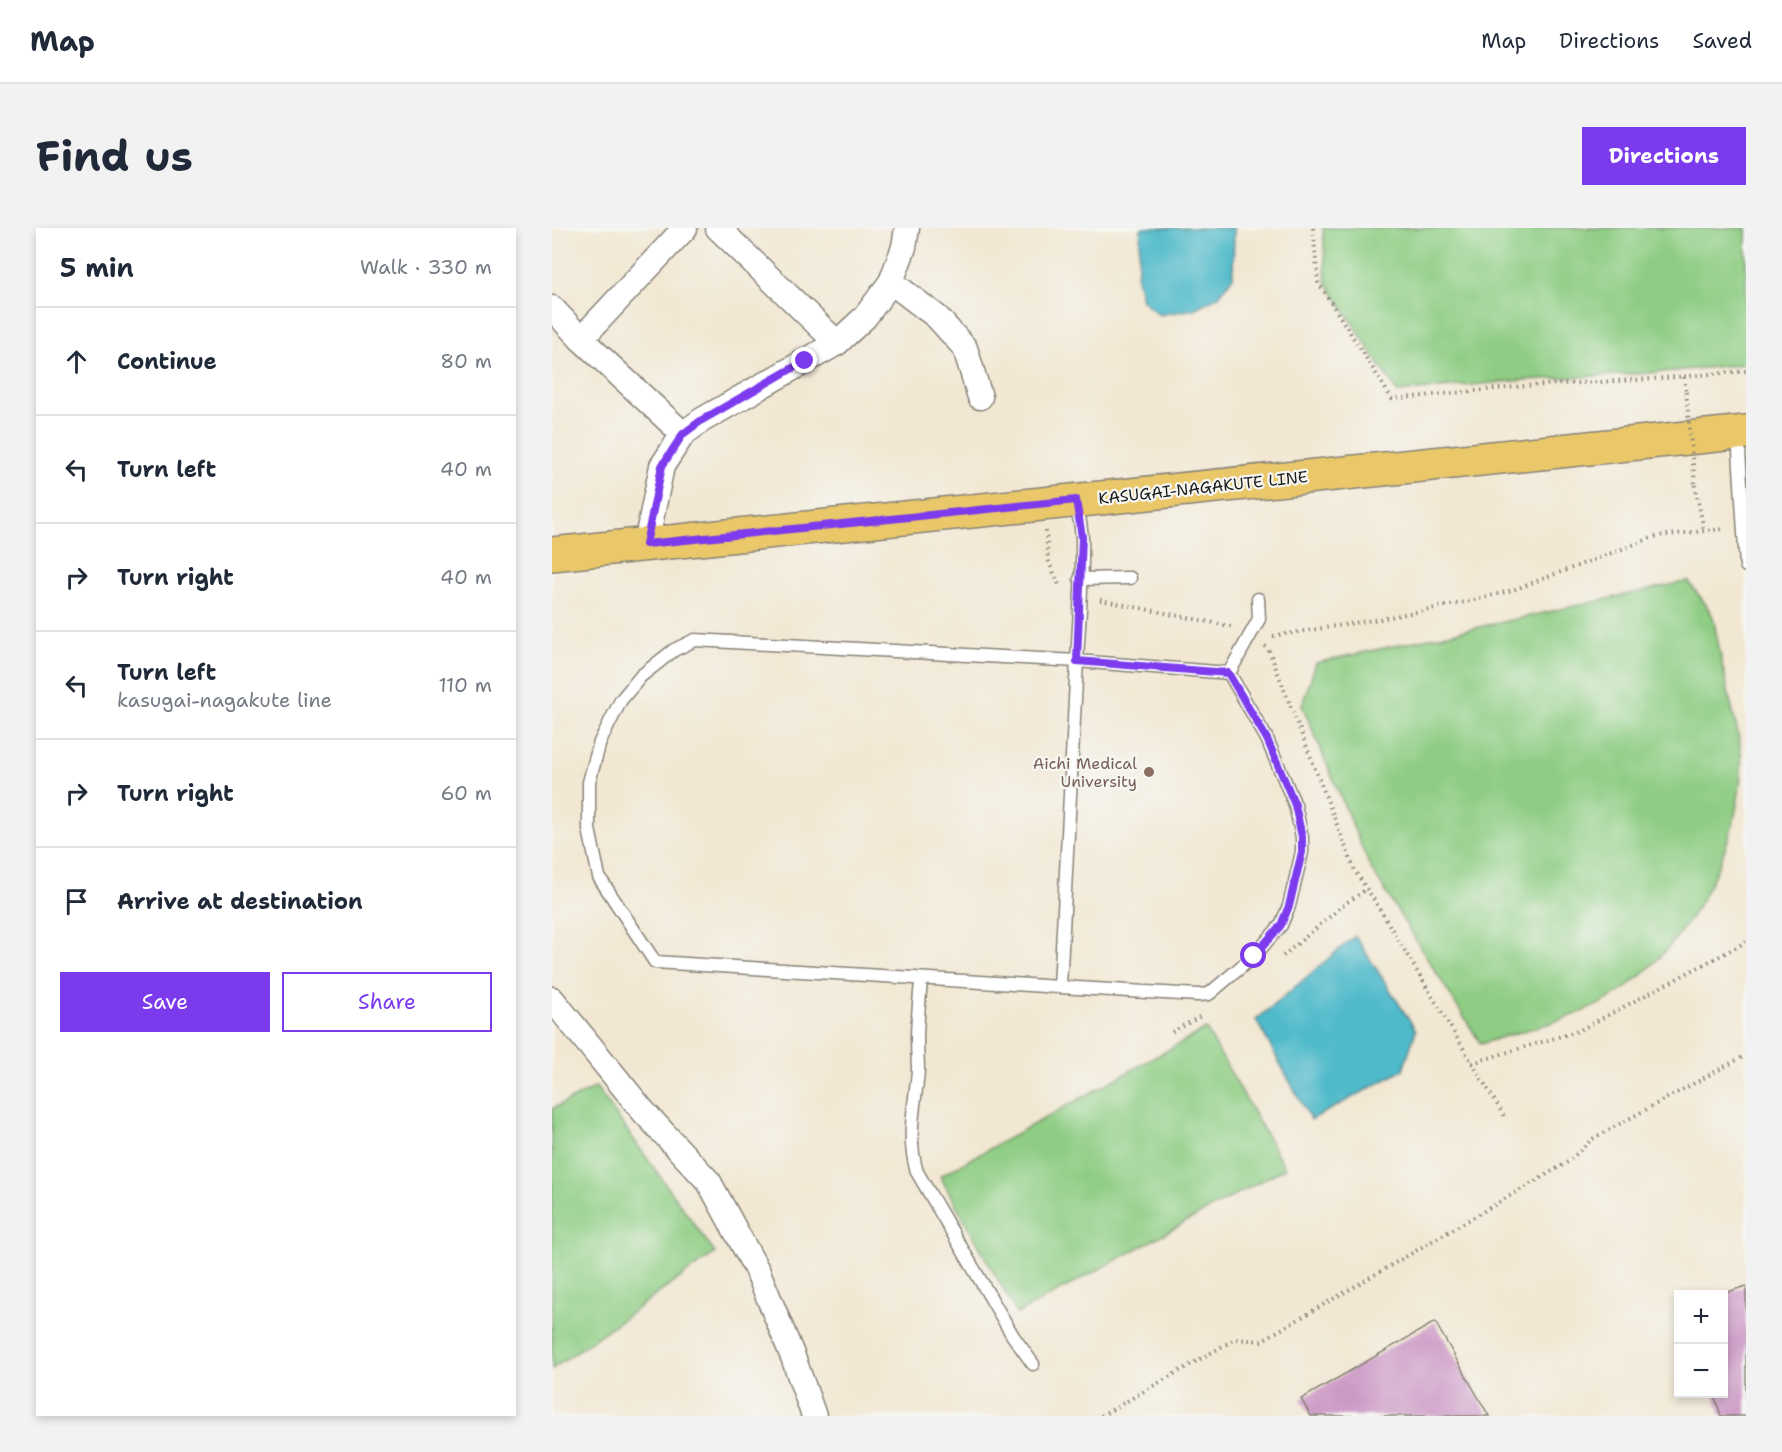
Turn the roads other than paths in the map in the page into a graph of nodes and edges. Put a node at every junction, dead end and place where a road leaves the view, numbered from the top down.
1 (685, 228) edge
2 (718, 228) edge
3 (908, 228) edge
4 (891, 282) junction
5 (552, 308) edge
6 (581, 339) junction
7 (837, 343) junction
8 (980, 397) dead end
9 (1742, 432) edge
10 (683, 434) junction
11 (1076, 500) junction
12 (646, 544) junction
13 (552, 554) edge
14 (1746, 566) edge
15 (1130, 578) dead end
16 (1080, 579) junction
17 (1258, 599) dead end
18 (1077, 661) junction
19 (1228, 673) junction
20 (921, 978) junction
21 (1060, 987) junction
22 (552, 999) edge
23 (1032, 1364) dead end
24 (814, 1416) edge

1 - 6 street
2 - 7 street
3 - 4 street
4 - 7 street
4 - 8 street
5 - 6 street
6 - 10 street
7 - 10 street
9 - 11 main road, KASUGAI-NAGAKUTE LINE
9 - 14 lane
10 - 12 street
11 - 12 main road, KASUGAI-NAGAKUTE LINE
11 - 16 lane
12 - 13 main road, KASUGAI-NAGAKUTE LINE
15 - 16 lane
16 - 18 lane
17 - 19 lane
18 - 19 lane
18 - 20 lane
18 - 21 lane
19 - 21 lane
20 - 21 lane
20 - 23 lane
22 - 24 street

